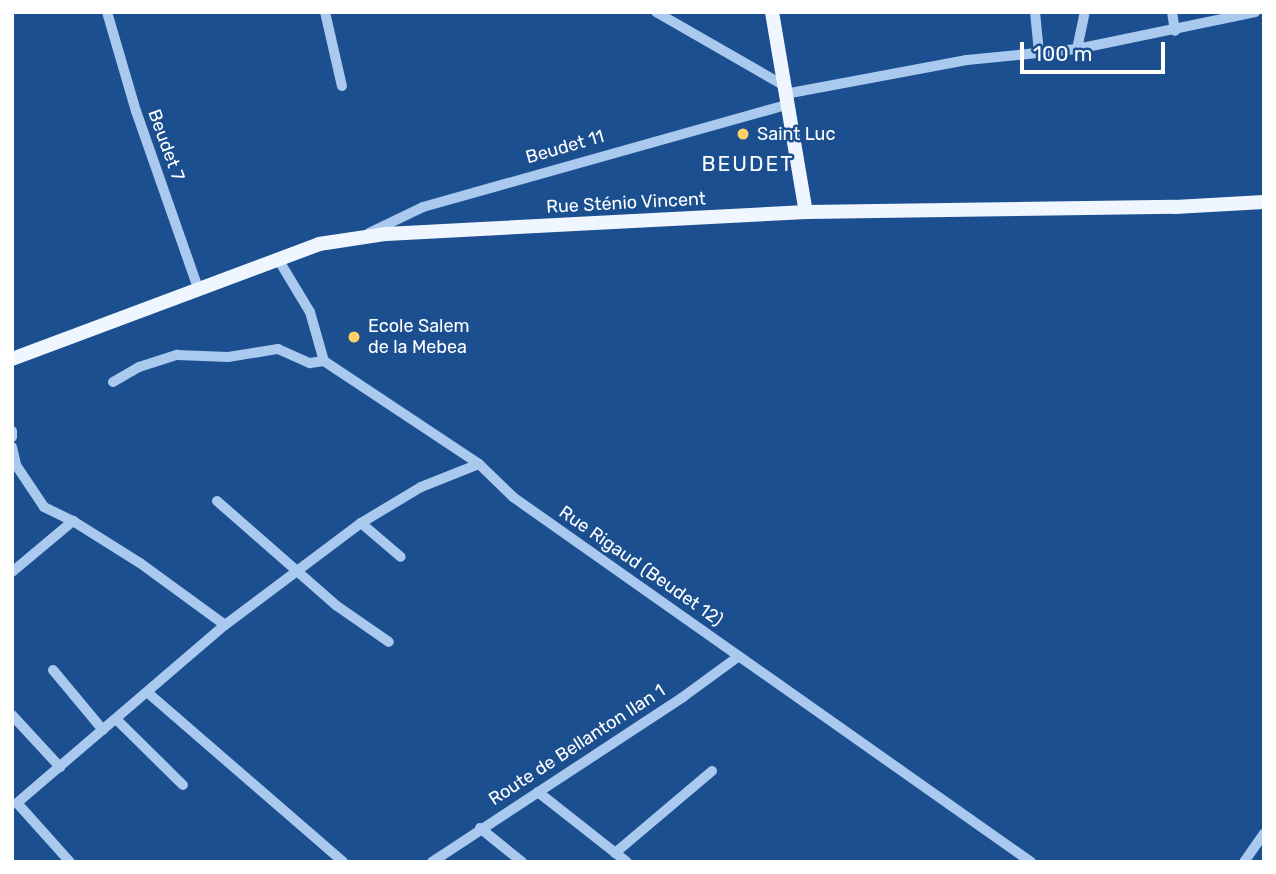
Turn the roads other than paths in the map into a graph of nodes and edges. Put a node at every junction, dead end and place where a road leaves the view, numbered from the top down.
1 (107, 12) edge
2 (325, 12) edge
3 (656, 12) edge
4 (772, 12) edge
5 (1035, 12) edge
6 (1085, 12) edge
7 (1172, 12) edge
8 (1255, 12) edge
9 (1175, 31) junction
10 (1077, 49) junction
11 (1039, 53) junction
12 (342, 86) dead end
13 (785, 95) junction
14 (1264, 202) edge
15 (806, 212) junction
16 (359, 238) junction
17 (278, 259) junction
18 (198, 288) junction
19 (12, 359) edge
20 (324, 360) junction
21 (113, 382) dead end
22 (12, 431) edge
23 (12, 437) edge
24 (12, 447) edge
25 (479, 464) junction
26 (218, 500) dead end
27 (73, 521) junction
28 (361, 523) junction
29 (401, 557) dead end
30 (298, 571) junction
31 (12, 572) edge
32 (225, 625) junction
33 (388, 642) dead end
34 (739, 656) junction
35 (53, 670) dead end
36 (147, 692) junction
37 (12, 715) edge
38 (116, 719) junction
39 (103, 730) junction
40 (60, 767) junction
41 (712, 771) dead end
42 (183, 785) dead end
43 (538, 792) junction
44 (14, 802) edge
45 (480, 828) junction
46 (1264, 833) edge
47 (615, 853) junction
48 (69, 862) edge
49 (344, 862) edge
50 (432, 862) edge
51 (522, 862) edge
52 (627, 862) edge
53 (1031, 862) edge
54 (1244, 862) edge

1 - 18 street, Beudet 7
2 - 12 street
3 - 13 street
4 - 13 main road
5 - 11 street
6 - 10 street
7 - 9 street
8 - 9 street, Beudet 11
9 - 10 street, Beudet 11
10 - 11 street, Beudet 11
11 - 13 street, Beudet 11
13 - 15 main road
13 - 16 street, Beudet 11
14 - 15 main road, Rue Sténio Vincent
15 - 16 main road, Rue Sténio Vincent
16 - 17 main road, Rue Sténio Vincent
17 - 18 main road, Rue Sténio Vincent
17 - 20 street
18 - 19 main road, Rue Sténio Vincent
20 - 21 street
20 - 25 street, Rue Rigaud (Beudet 12)
22 - 23 street
24 - 27 street
25 - 28 street
25 - 34 street, Rue Rigaud (Beudet 12)
26 - 30 street
27 - 31 street
27 - 32 street
28 - 29 street
28 - 30 street
30 - 32 street
30 - 33 street
32 - 36 street
34 - 43 street, Route de Bellanton Ilan 1
34 - 53 street, Rue Rigaud (Beudet 12)
35 - 39 street
36 - 38 street
36 - 49 street
37 - 40 street
38 - 39 street
38 - 42 street
39 - 40 street
40 - 44 street
41 - 47 street
43 - 45 street, Route de Bellanton Ilan 1
43 - 47 street
44 - 48 street
45 - 50 street, Route de Bellanton Ilan 1
45 - 51 street
46 - 54 street
47 - 52 street

